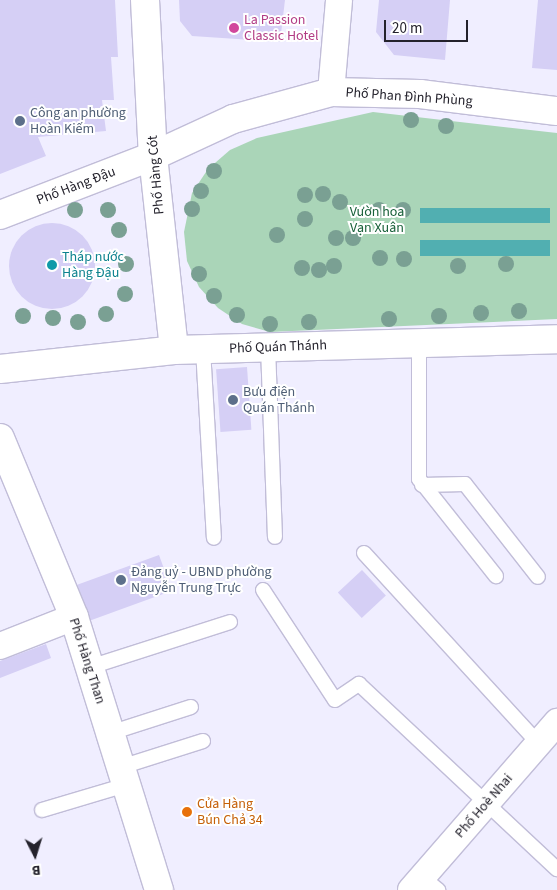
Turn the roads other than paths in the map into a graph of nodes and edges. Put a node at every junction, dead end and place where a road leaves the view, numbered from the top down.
1 (145, 0) edge
2 (339, 0) edge
3 (332, 92) junction
4 (557, 111) edge
5 (153, 156) junction
6 (0, 215) edge
7 (557, 339) edge
8 (419, 343) junction
9 (268, 347) junction
10 (204, 349) junction
11 (174, 350) junction
12 (0, 369) edge
13 (0, 438) edge
14 (422, 485) junction
15 (275, 537) dead end
16 (214, 538) dead end
17 (364, 553) dead end
18 (496, 576) dead end
19 (538, 577) dead end
20 (263, 590) dead end
21 (74, 618) junction
22 (230, 622) dead end
23 (0, 646) edge
24 (90, 667) junction
25 (190, 706) dead end
26 (557, 722) edge
27 (110, 733) junction
28 (203, 741) dead end
29 (538, 743) junction
30 (124, 776) junction
31 (486, 803) junction
32 (42, 810) dead end
33 (557, 869) edge
34 (424, 886) edge
35 (159, 890) edge

1 - 5 main road, Phố Hàng Cót
2 - 3 street
3 - 4 main road, Phố Phan Đình Phùng
3 - 5 main road, Phố Phan Đình Phùng
5 - 6 main road, Phố Hàng Đậu
5 - 11 main road, Phố Hàng Cót
7 - 8 main road, Phố Quán Thánh
8 - 9 main road, Phố Quán Thánh
8 - 14 lane
9 - 10 main road, Phố Quán Thánh
9 - 15 lane
10 - 11 main road, Phố Quán Thánh
10 - 16 lane
11 - 12 main road, Phố Quán Thánh
13 - 21 main road, Phố Hàng Than
14 - 18 lane
14 - 19 lane
17 - 29 lane
20 - 31 lane
21 - 23 street
21 - 24 main road, Phố Hàng Than
22 - 24 lane
24 - 27 main road, Phố Hàng Than
25 - 27 lane
26 - 29 street, Phố Hoè Nhai
27 - 30 main road, Phố Hàng Than
28 - 30 lane
29 - 31 street, Phố Hoè Nhai
30 - 32 lane
30 - 35 main road, Phố Hàng Than
31 - 33 lane
31 - 34 street, Phố Hoè Nhai

